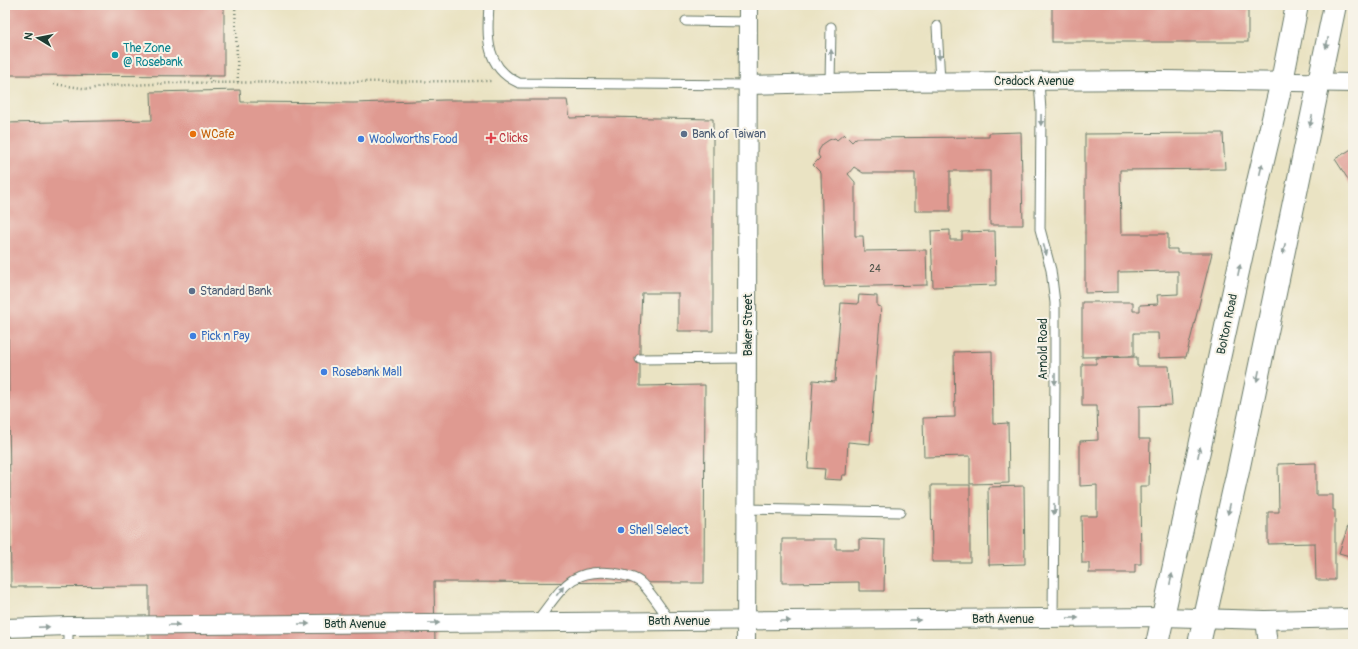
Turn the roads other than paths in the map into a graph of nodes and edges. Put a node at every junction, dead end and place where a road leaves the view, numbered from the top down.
1 (489, 5) edge
2 (1297, 5) edge
3 (1335, 5) edge
4 (748, 14) edge
5 (686, 20) dead end
6 (937, 26) dead end
7 (831, 27) dead end
8 (1039, 81) junction
9 (1282, 81) junction
10 (940, 82) junction
11 (830, 83) junction
12 (1319, 83) junction
13 (1353, 83) edge
14 (748, 85) junction
15 (748, 358) junction
16 (640, 359) dead end
17 (748, 510) junction
18 (900, 512) dead end
19 (1163, 617) junction
20 (1053, 618) junction
21 (1204, 618) junction
22 (1353, 618) edge
23 (1265, 620) junction
24 (746, 621) junction
25 (536, 622) junction
26 (670, 622) junction
27 (68, 626) junction
28 (5, 628) edge
29 (68, 644) edge
30 (746, 644) edge
31 (1157, 644) edge
32 (1199, 644) edge
33 (1268, 644) edge

1 - 14 lane
2 - 9 main road, Bolton Road
3 -> 12 main road
4 - 5 lane
4 - 14 street, Baker Street
6 -> 10 lane
11 -> 7 lane
8 - 9 street, Cradock Avenue
8 - 10 street, Cradock Avenue
8 -> 20 lane, Arnold Road
9 - 12 street, Cradock Avenue
19 -> 9 main road, Bolton Road
10 - 11 street, Cradock Avenue
11 - 14 street, Cradock Avenue
12 - 13 street, Cradock Avenue
12 -> 21 main road
14 - 15 street, Baker Street
15 - 16 lane
15 - 17 street, Baker Street
17 - 18 lane
17 - 24 street, Baker Street
20 -> 19 street, Bath Avenue
19 - 21 street, Bath Avenue
19 - 31 main road, Bolton Road
24 -> 20 street, Bath Avenue
21 - 23 street, Bath Avenue
21 - 32 main road
22 - 23 street, Bath Avenue
23 - 33 street
24 - 26 street, Bath Avenue
24 - 30 street, Baker Street
25 - 26 street, Bath Avenue
25 -> 26 lane
27 -> 25 street, Bath Avenue
28 -> 27 street, Bath Avenue
27 - 29 lane

